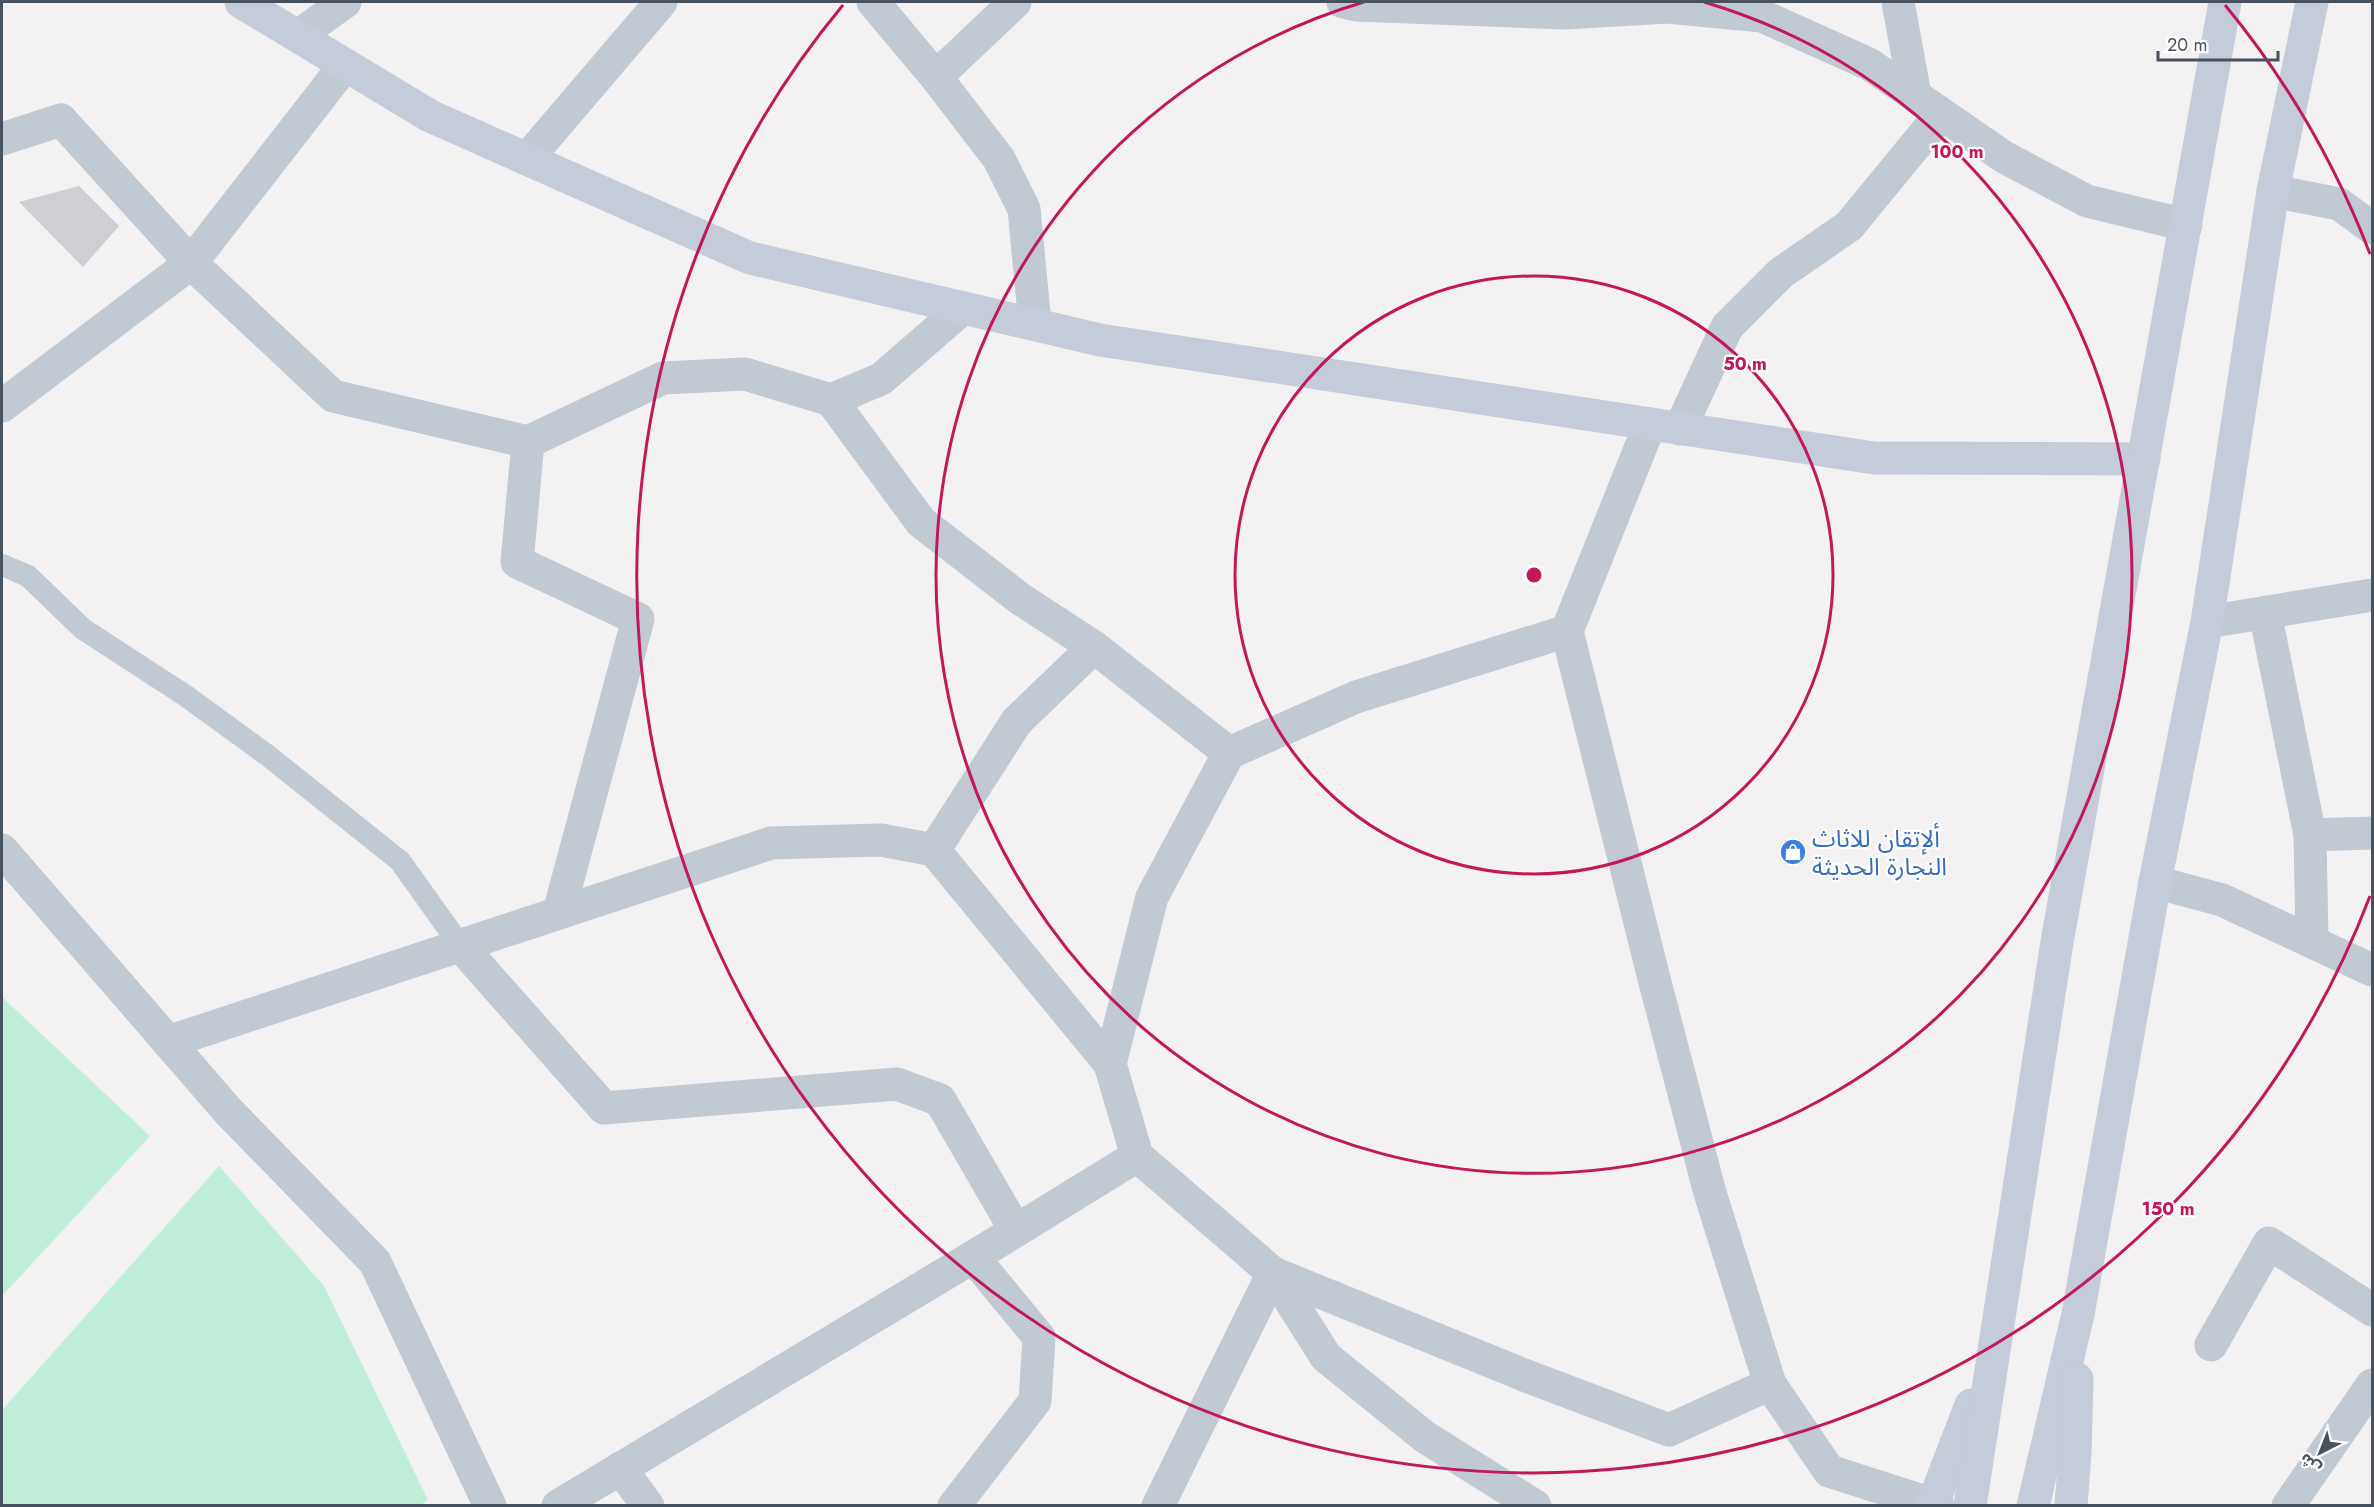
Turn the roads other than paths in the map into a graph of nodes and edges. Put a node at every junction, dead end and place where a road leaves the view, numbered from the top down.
1 (241, 2) edge
2 (345, 2) edge
3 (661, 2) edge
4 (873, 2) edge
5 (1015, 2) edge
6 (1344, 2) edge
7 (1898, 2) edge
8 (2225, 2) edge
9 (2312, 2) edge
10 (1567, 7) edge
11 (298, 36) junction
12 (345, 65) junction
13 (936, 77) junction
14 (1915, 95) junction
15 (1941, 114) junction
16 (2, 140) edge
17 (527, 159) junction
18 (2273, 191) junction
19 (2186, 225) junction
20 (2373, 228) edge
21 (191, 263) junction
22 (963, 308) junction
23 (1035, 324) junction
24 (831, 400) junction
25 (2, 406) edge
26 (1665, 427) junction
27 (528, 442) junction
28 (2144, 459) junction
29 (2, 565) edge
30 (2373, 595) edge
31 (2265, 614) junction
32 (2207, 622) junction
33 (1567, 631) junction
34 (1094, 647) junction
35 (1229, 753) junction
36 (2373, 833) edge
37 (2310, 836) junction
38 (2, 850) edge
39 (934, 850) junction
40 (2155, 882) junction
41 (558, 912) junction
42 (2312, 941) junction
43 (460, 945) junction
44 (2373, 970) edge
45 (168, 1042) junction
46 (1110, 1064) junction
47 (1137, 1156) junction
48 (1016, 1231) junction
49 (973, 1257) junction
50 (1273, 1273) junction
51 (2373, 1310) edge
52 (2078, 1314) junction
53 (2211, 1345) dead end
54 (1994, 1347) junction
55 (1770, 1384) junction
56 (2373, 1385) edge
57 (620, 1468) junction
58 (1934, 1505) edge
59 (490, 1506) edge
60 (558, 1506) edge
61 (648, 1506) edge
62 (954, 1506) edge
63 (1158, 1506) edge
64 (1535, 1506) edge
65 (1970, 1506) edge
66 (2033, 1506) edge
67 (2071, 1506) edge
68 (2288, 1506) edge

1 - 11 main road
2 - 11 street
3 - 17 street
4 - 13 street
5 - 13 street
6 - 10 street
7 - 14 street
8 - 19 main road
9 - 18 main road
10 - 14 street
11 - 12 main road
12 - 17 main road
12 - 21 street
13 - 23 street
14 - 15 street
15 - 19 street
15 - 26 street
16 - 21 street
17 - 22 main road
18 - 20 street
18 - 32 main road
19 - 28 main road
21 - 25 street
21 - 27 street
22 - 23 main road
22 - 24 street
23 - 26 main road
24 - 27 street
24 - 34 street
26 - 28 main road
26 - 33 street
27 - 41 street
28 - 54 main road
29 - 43 lane
30 - 31 street
31 - 32 street
31 - 37 street
32 - 40 main road
33 - 35 street
33 - 55 street
34 - 35 street
34 - 39 street
35 - 46 street
36 - 37 street
37 - 42 street
38 - 45 street
39 - 41 street
39 - 46 street
40 - 42 street
40 - 52 main road
41 - 43 street
42 - 44 street
43 - 45 street
43 - 48 street
45 - 59 street
46 - 47 street
47 - 48 street
47 - 50 street
48 - 49 street
49 - 57 street
49 - 62 street
50 - 55 street
50 - 63 street
50 - 64 street
51 - 53 street
52 - 66 main road
52 - 67 main road
54 - 58 main road
54 - 65 main road
55 - 58 street
56 - 68 street
57 - 60 street
57 - 61 street

